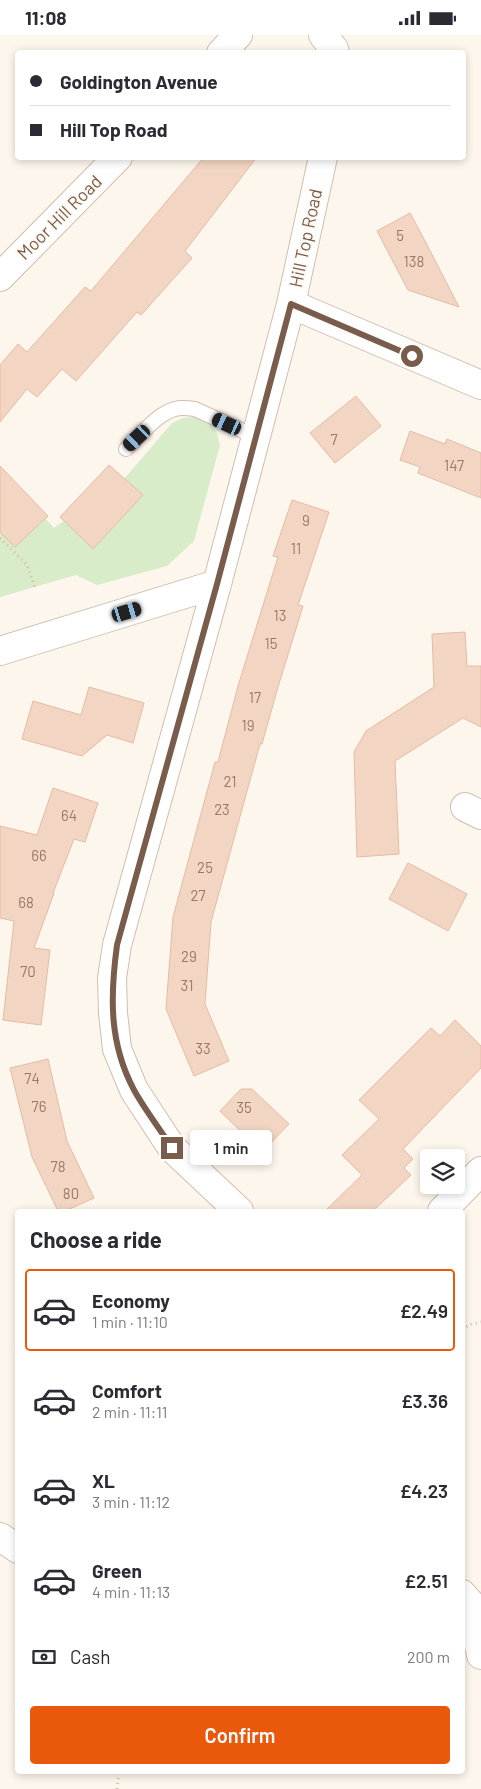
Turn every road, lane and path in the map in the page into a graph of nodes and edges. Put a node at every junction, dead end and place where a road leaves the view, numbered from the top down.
1 (238, 35) edge
2 (323, 35) edge
3 (224, 50) edge
4 (333, 50) edge
5 (115, 160) edge
6 (322, 160) edge
7 (0, 277) edge
8 (291, 304) junction
9 (481, 385) edge
10 (256, 437) junction
11 (126, 449) dead end
12 (0, 538) edge
13 (217, 584) junction
14 (36, 589) dead end
15 (0, 651) edge
16 (477, 1167) edge
17 (237, 1209) edge
18 (444, 1209) edge
19 (481, 1322) edge
20 (465, 1328) edge
21 (0, 1537) edge
22 (15, 1547) edge
23 (465, 1597) edge
24 (481, 1655) edge
25 (119, 1774) edge
26 (117, 1789) edge

1 - 3 street
2 - 4 street
5 - 7 street, Moor Hill Road
6 - 8 street, Hill Top Road
8 - 9 street
8 - 10 street, Hill Top Road
10 - 11 lane
10 - 13 street, Hill Top Road
12 - 14 path
13 - 15 street
13 - 17 street, Hill Top Road
16 - 18 street
19 - 20 path
21 - 22 street
23 - 24 street
25 - 26 path

